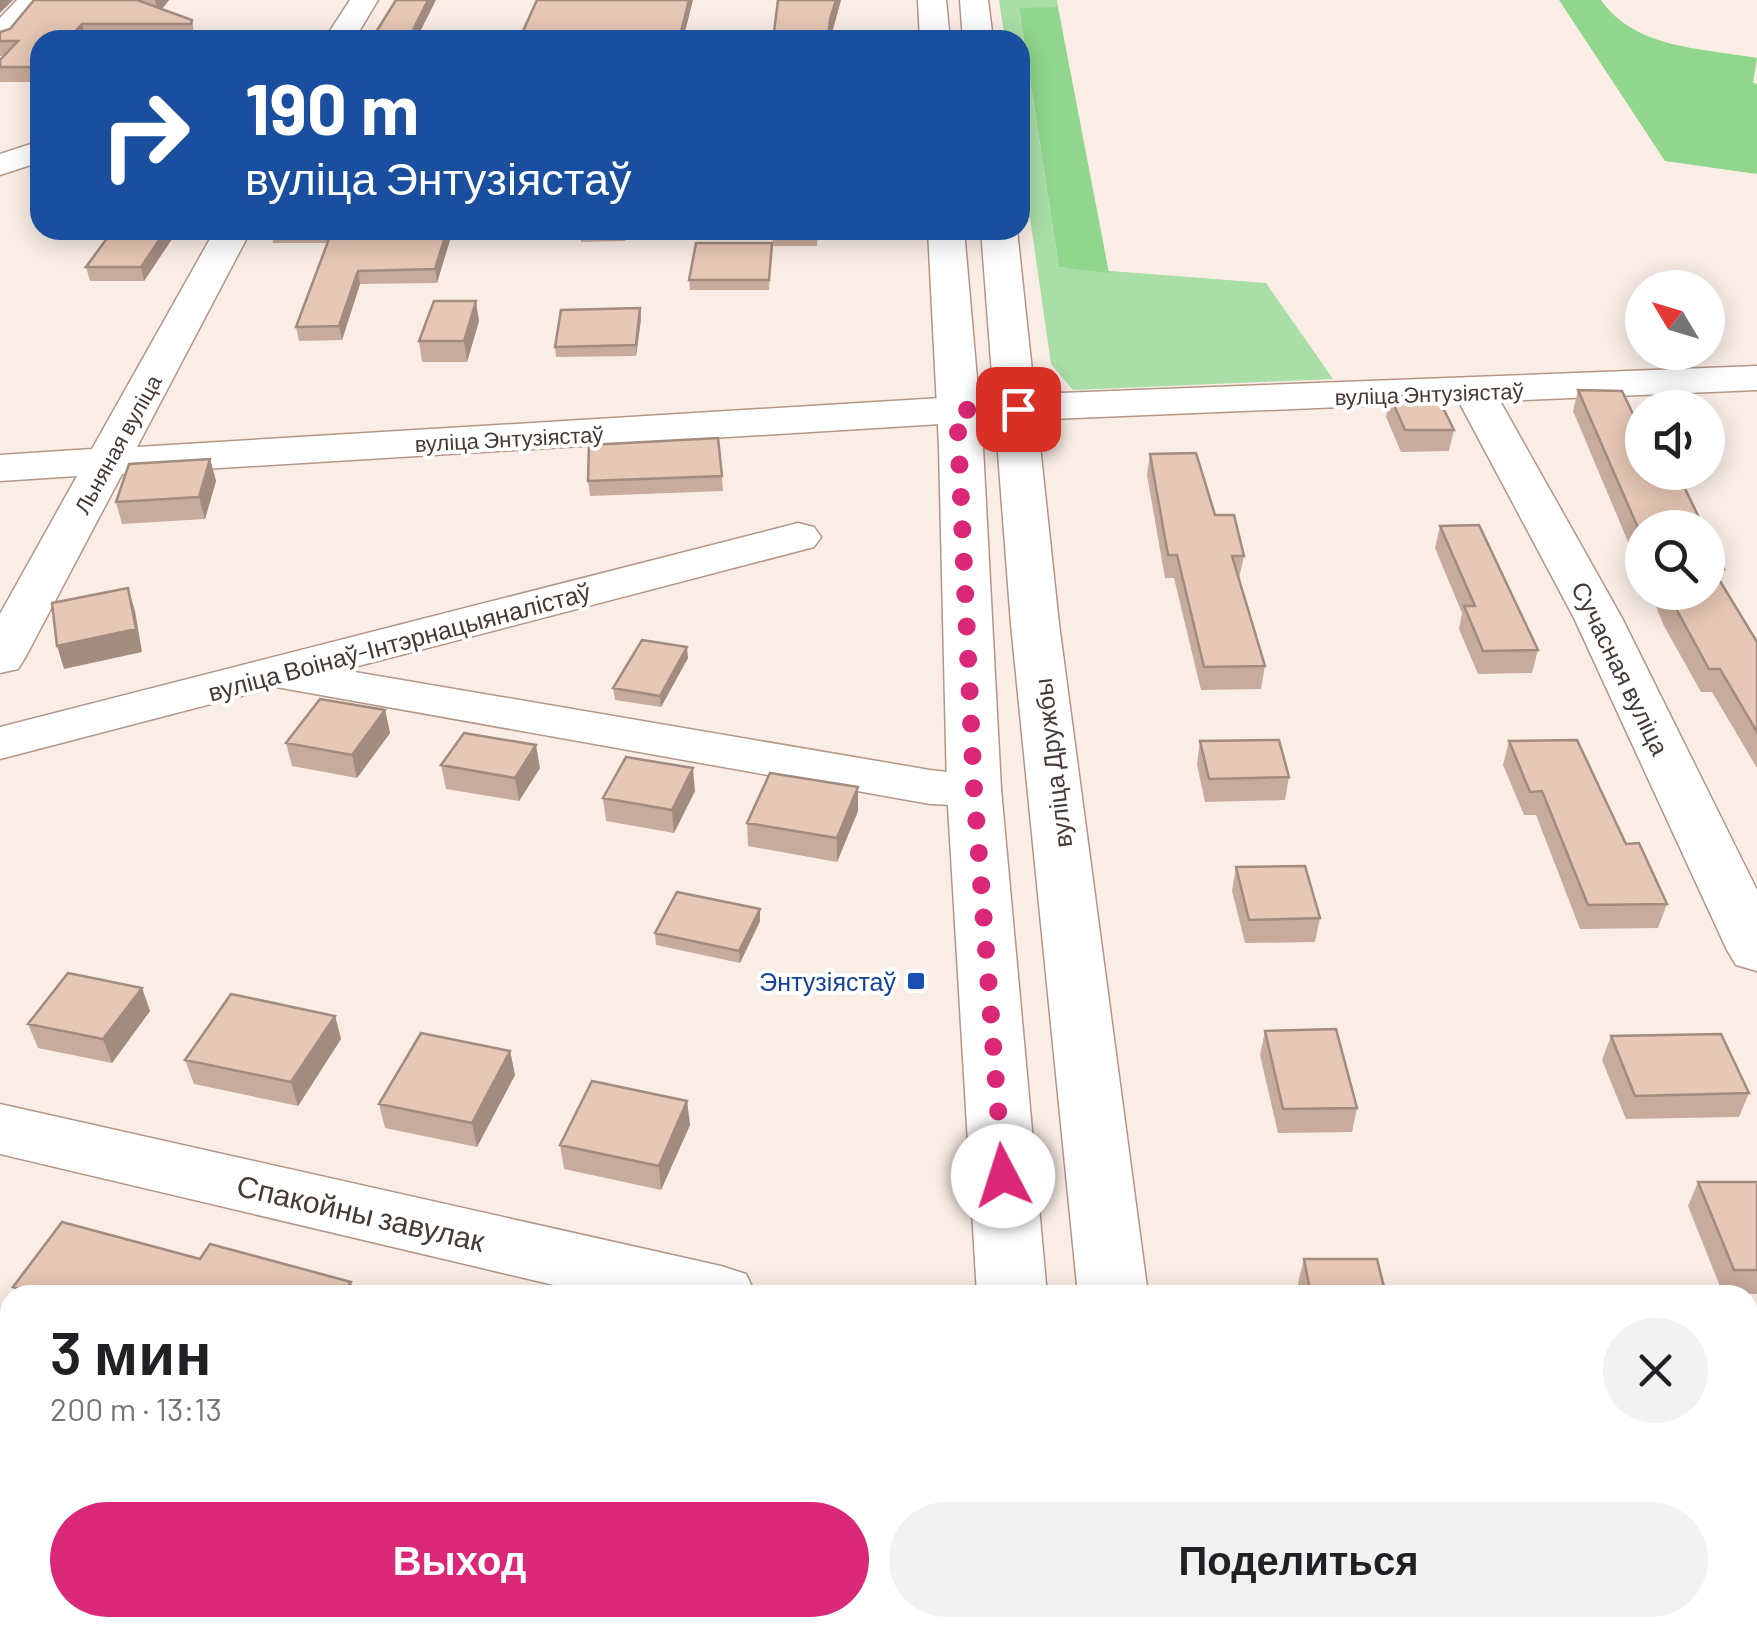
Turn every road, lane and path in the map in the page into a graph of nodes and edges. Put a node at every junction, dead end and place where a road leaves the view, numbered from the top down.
1 (33, 0) edge
2 (364, 0) edge
3 (932, 0) edge
4 (974, 0) edge
5 (345, 30) edge
6 (934, 30) edge
7 (977, 30) edge
8 (0, 35) edge
9 (30, 154) edge
10 (0, 165) edge
11 (228, 240) edge
12 (947, 240) edge
13 (1000, 240) edge
14 (1757, 378) edge
15 (1474, 392) junction
16 (1018, 409) junction
17 (957, 410) junction
18 (106, 462) junction
19 (0, 468) edge
20 (798, 537) dead end
21 (0, 658) edge
22 (274, 673) junction
23 (0, 743) edge
24 (974, 789) junction
25 (1757, 950) edge
26 (0, 1129) edge
27 (678, 1285) edge
28 (1011, 1285) edge
29 (1112, 1285) edge

1 - 8 street
2 - 5 street
3 - 6 street
4 - 7 street
9 - 10 street
11 - 18 street, Льняная вуліца
12 - 17 street
13 - 16 street, вуліца Дружбы
14 - 15 street, вуліца Энтузіястаў
15 - 16 street, вуліца Энтузіястаў
15 - 25 street, Сучасная вуліца
16 - 17 street, вуліца Энтузіястаў
16 - 29 street, вуліца Дружбы
17 - 18 street, вуліца Энтузіястаў
17 - 24 street
18 - 19 street, вуліца Энтузіястаў
18 - 21 street, Льняная вуліца
20 - 22 street, вуліца Воінаў-Інтэрнацыяналістаў
22 - 23 street, вуліца Воінаў-Інтэрнацыяналістаў
22 - 24 street
24 - 28 street
26 - 27 street, Спакойны завулак

